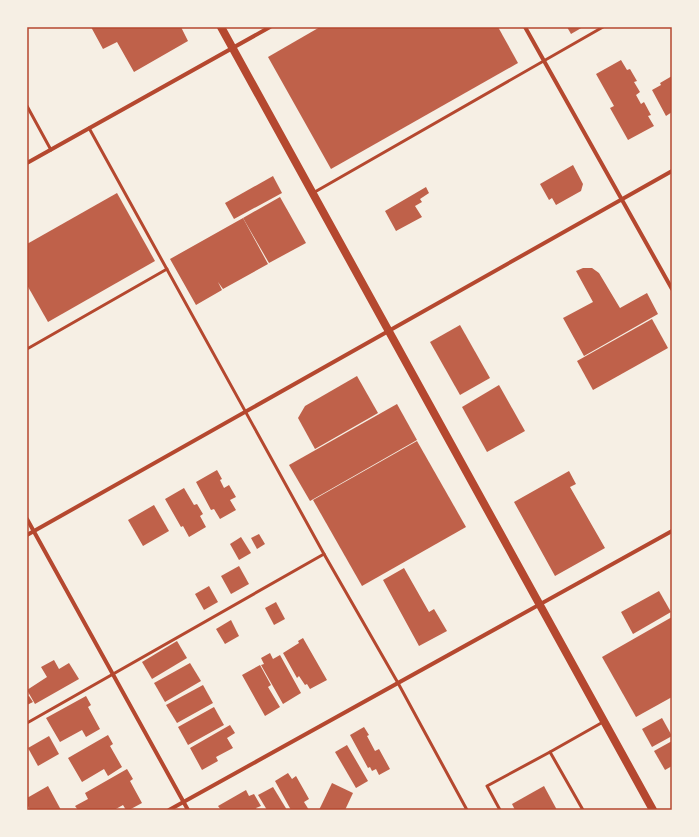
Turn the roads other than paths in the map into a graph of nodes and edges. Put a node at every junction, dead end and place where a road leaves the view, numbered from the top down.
1 (221, 27) edge
2 (270, 27) edge
3 (526, 27) edge
4 (603, 27) edge
5 (233, 48) junction
6 (544, 60) junction
7 (27, 106) edge
8 (89, 128) junction
9 (51, 150) junction
10 (27, 163) edge
11 (672, 171) edge
12 (312, 193) junction
13 (622, 199) junction
14 (167, 269) junction
15 (672, 289) edge
16 (389, 330) junction
17 (27, 349) edge
18 (246, 411) junction
19 (27, 519) edge
20 (34, 531) junction
21 (672, 531) edge
22 (27, 535) edge
23 (324, 554) junction
24 (540, 605) junction
25 (113, 674) junction
26 (398, 683) junction
27 (604, 722) junction
28 (27, 723) edge
29 (550, 752) junction
30 (184, 801) junction
31 (168, 810) edge
32 (188, 810) edge
33 (467, 810) edge
34 (500, 810) edge
35 (583, 810) edge
36 (653, 810) edge

1 - 5 main road
2 - 5 street
3 - 6 street
4 - 6 lane
5 - 8 street
5 - 12 main road
6 - 12 lane
6 - 13 street
7 - 9 lane
8 - 9 street
8 - 14 lane
9 - 10 street
11 - 13 street
12 - 16 main road
13 - 15 street
13 - 16 street
14 - 17 lane
14 - 18 lane
16 - 18 street
16 - 24 main road
18 - 20 street
18 - 23 lane
19 - 20 street
20 - 22 street
20 - 25 street
21 - 24 street
23 - 25 lane
23 - 26 lane
24 - 26 street
24 - 27 main road
25 - 28 lane
25 - 30 street
26 - 30 street
26 - 33 lane
27 - 29 lane
27 - 36 main road
29 - 34 lane
29 - 35 lane
30 - 31 street
30 - 32 street

